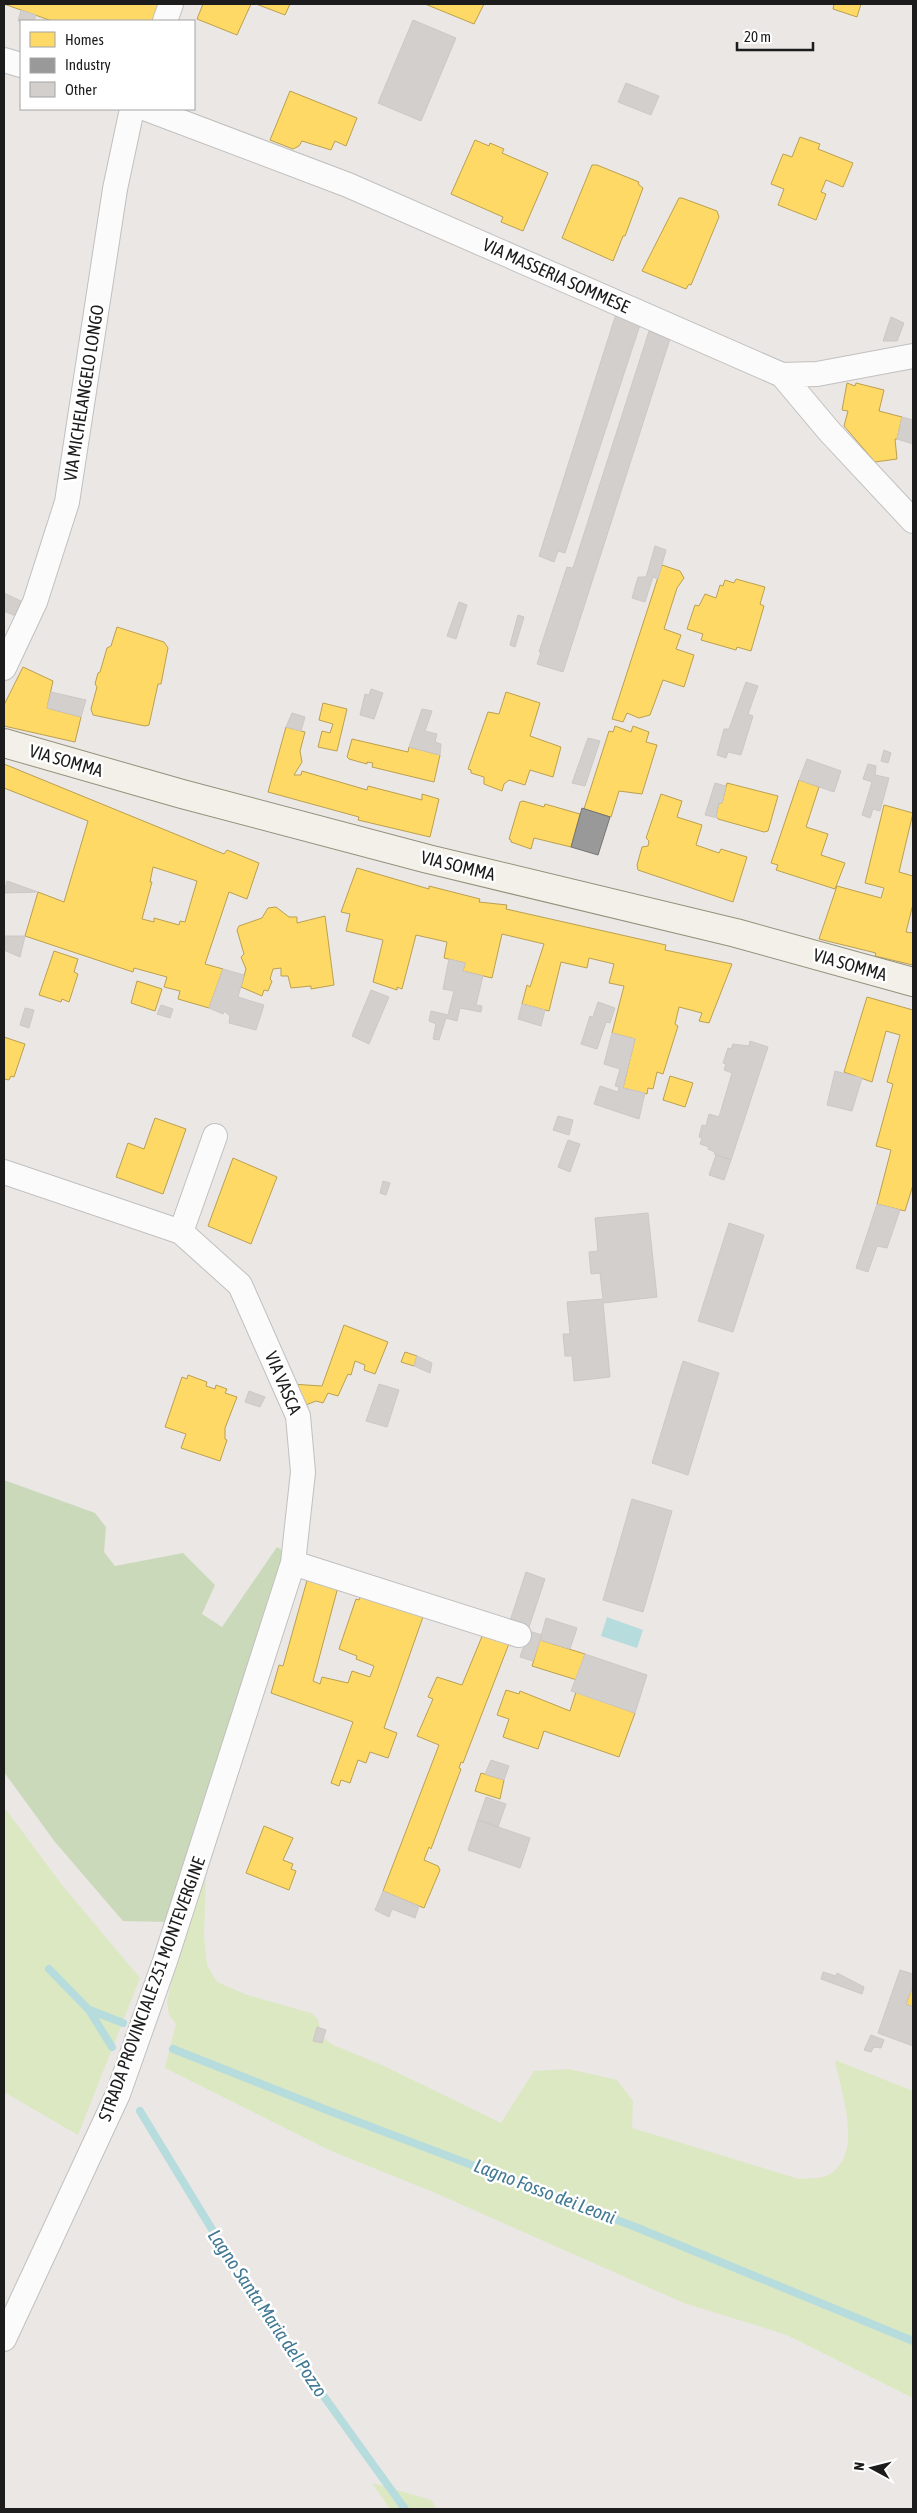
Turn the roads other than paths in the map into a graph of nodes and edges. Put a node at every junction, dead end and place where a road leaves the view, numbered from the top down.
1 (171, 4) edge
2 (165, 20) edge
3 (4, 60) edge
4 (20, 66) edge
5 (132, 110) edge
6 (150, 110) edge
7 (913, 356) edge
8 (782, 375) junction
9 (913, 521) edge
10 (4, 668) edge
11 (4, 743) edge
12 (913, 982) edge
13 (215, 1136) dead end
14 (4, 1172) edge
15 (180, 1232) junction
16 (293, 1563) junction
17 (519, 1635) dead end
18 (217, 1801) joint
19 (4, 2339) edge

1 - 2 street
3 - 4 street
5 - 10 street, VIA MICHELANGELO LONGO
6 - 8 street, VIA MASSERIA SOMMESE
7 - 8 street
8 - 9 street, VIA MASSERIA SOMMESE
11 - 12 street, VIA SOMMA
13 - 15 street
14 - 15 street, VIA VASCA
15 - 16 street, VIA VASCA
16 - 17 street
16 - 18 street, VIA VASCA
18 - 19 street, STRADA PROVINCIALE 251 MONTEVERGINE

